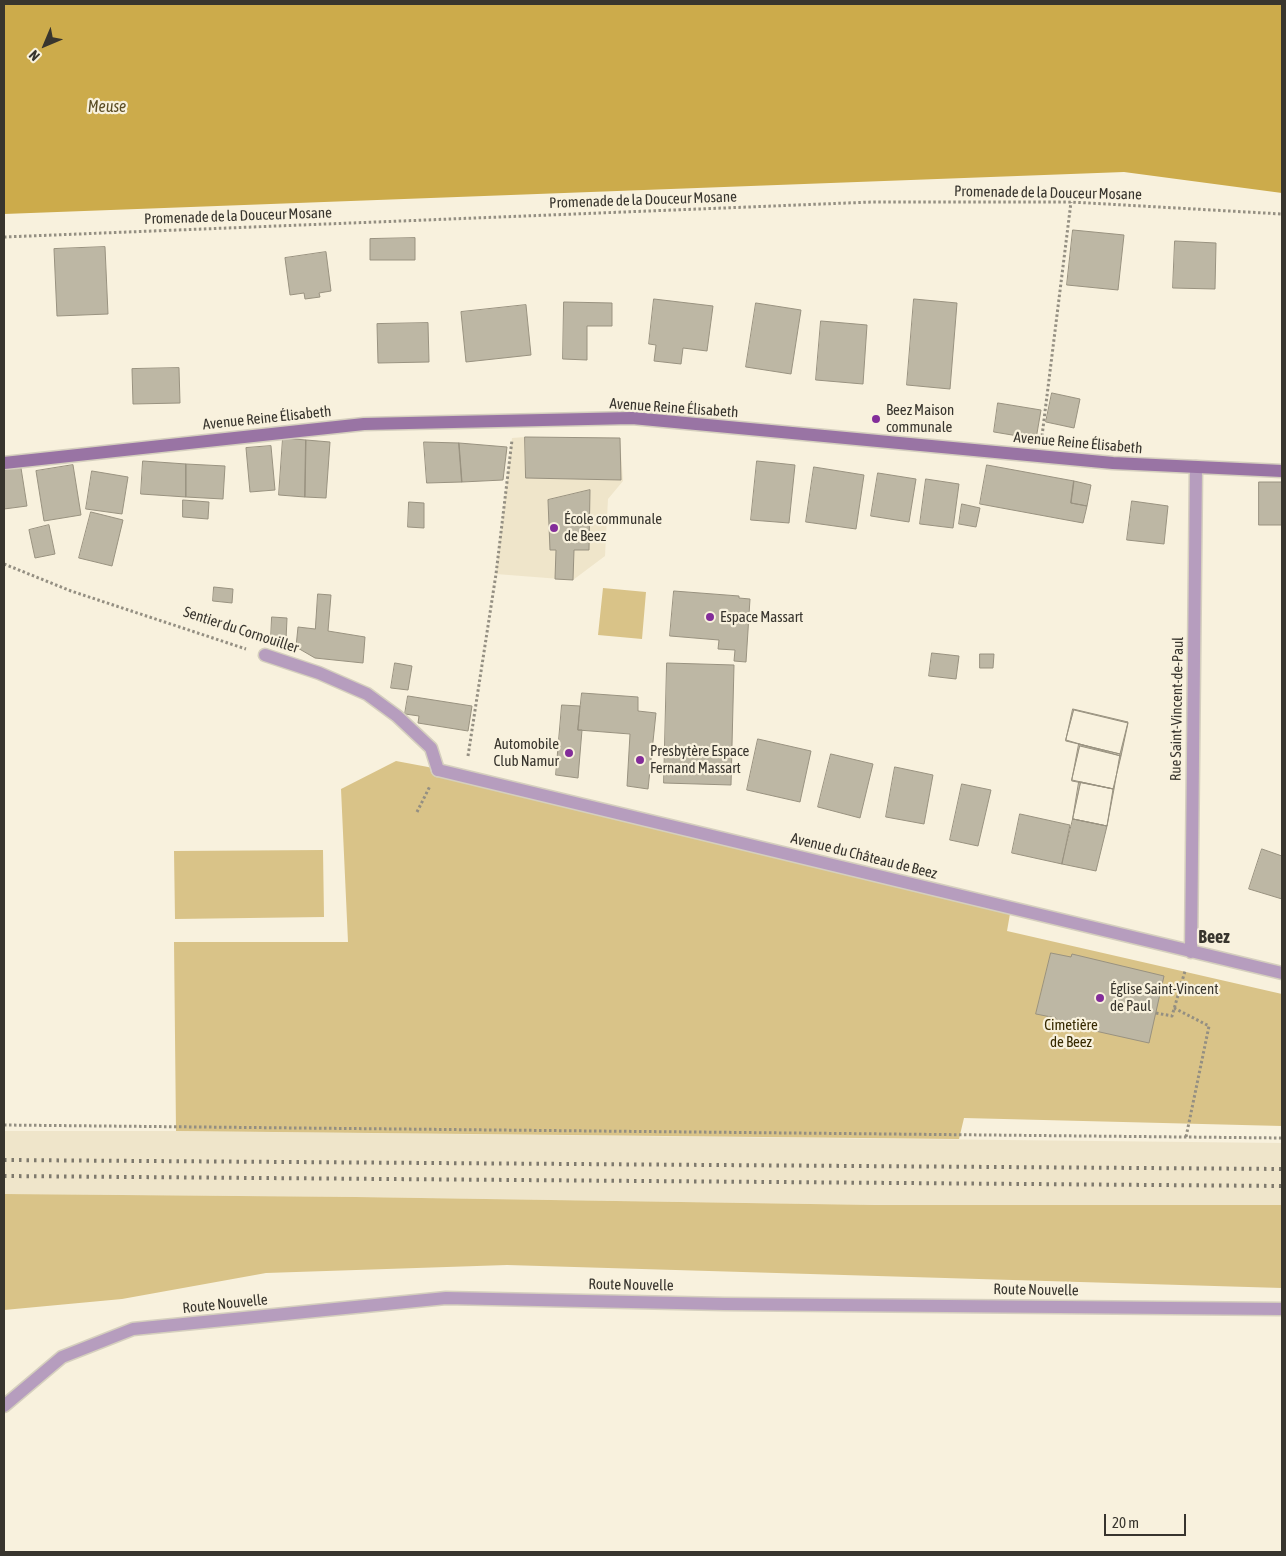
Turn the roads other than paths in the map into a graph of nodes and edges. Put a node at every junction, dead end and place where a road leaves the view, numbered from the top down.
1 (4, 463) edge
2 (1196, 467) junction
3 (1282, 471) edge
4 (265, 655) road end
5 (438, 770) joint
6 (1191, 952) junction
7 (1282, 973) edge
8 (1282, 1309) edge
9 (4, 1406) edge

1 - 2 main road, Avenue Reine Élisabeth
2 - 3 main road, Avenue Reine Élisabeth
2 - 6 street, Rue Saint-Vincent-de-Paul
4 - 5 street, Sentier du Cornouiller
5 - 6 street, Avenue du Château de Beez
6 - 7 street, Avenue du Château de Beez
8 - 9 street, Route Nouvelle

